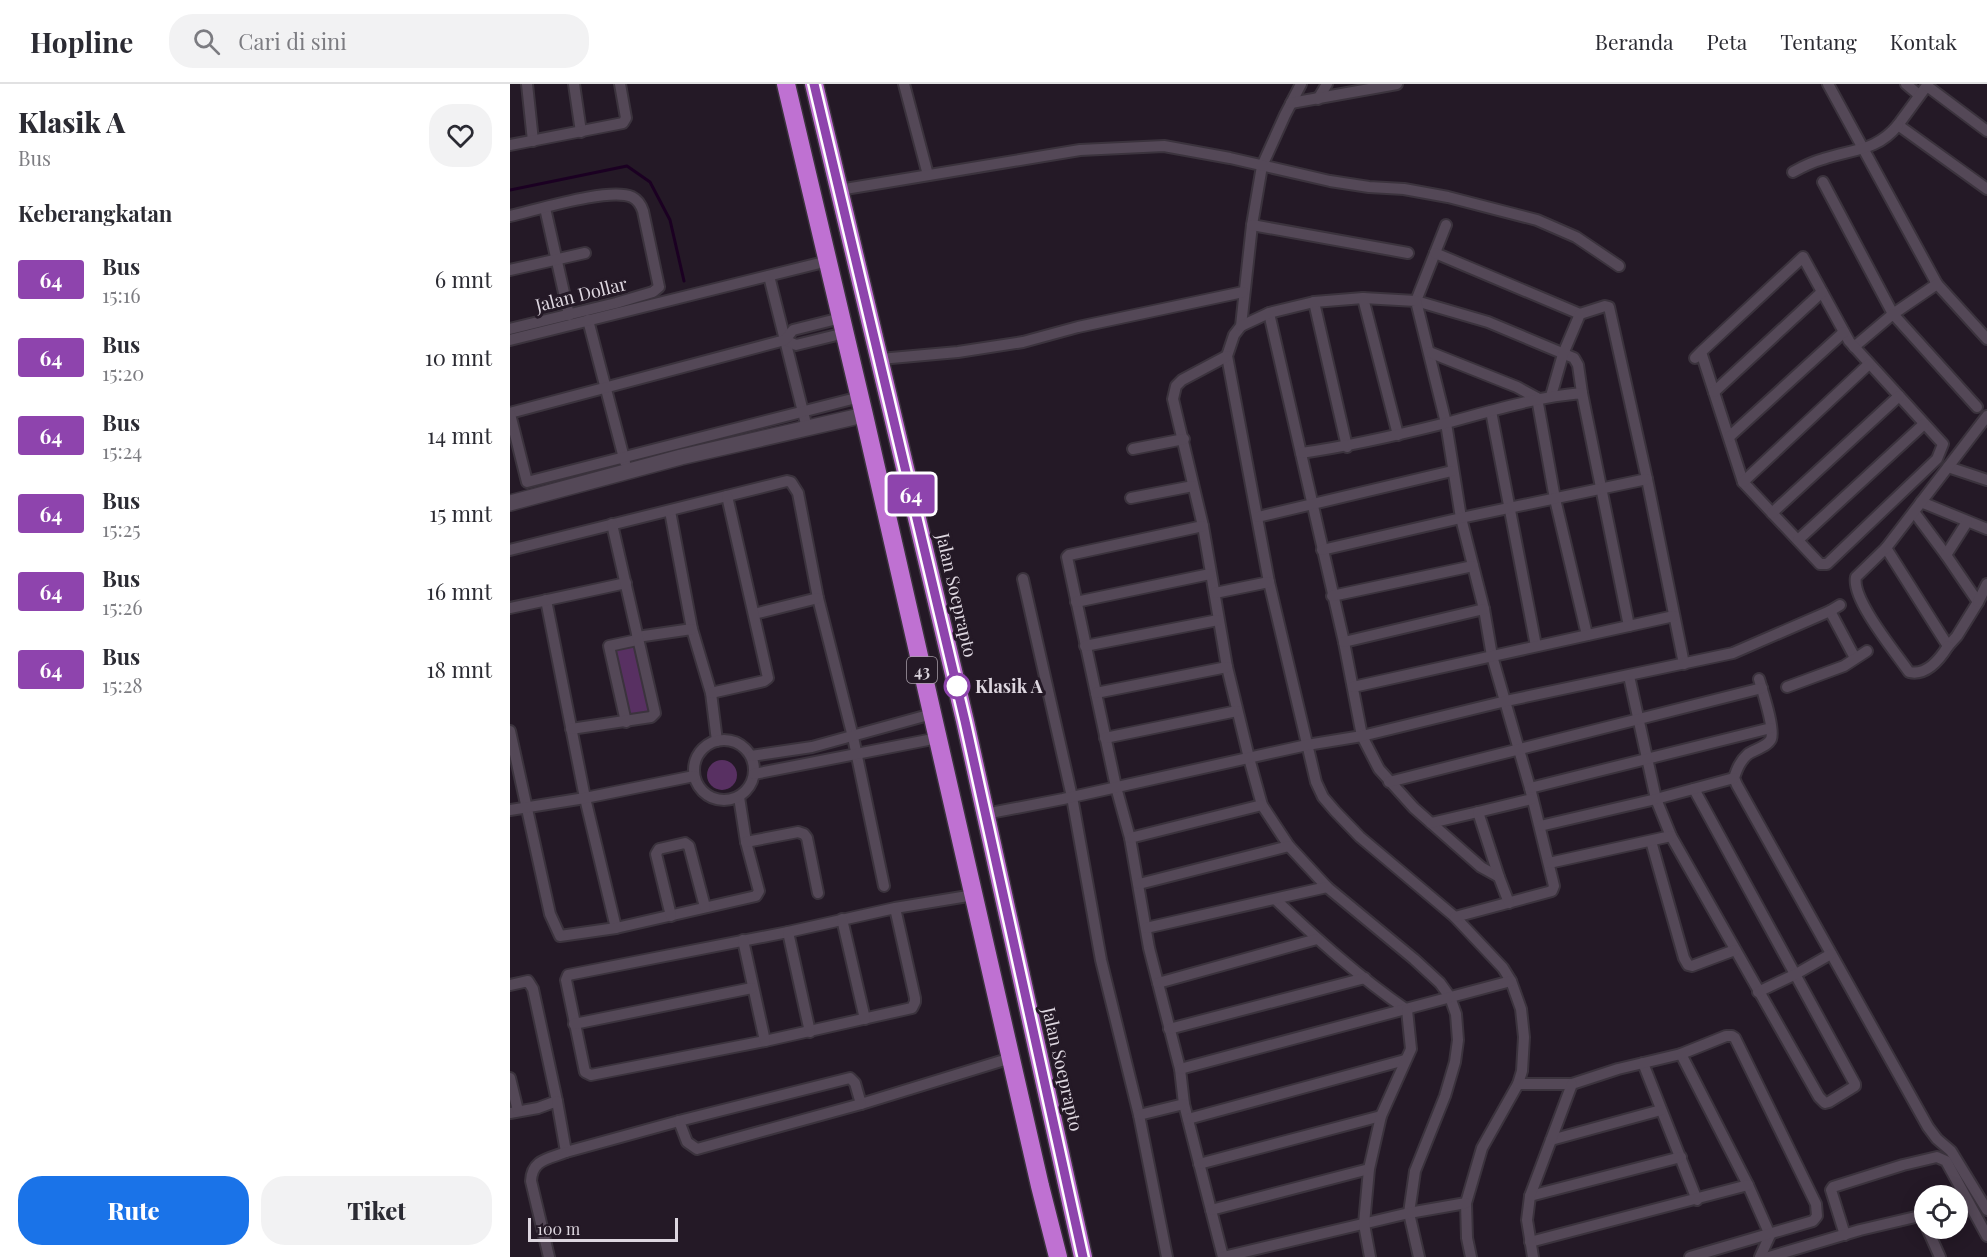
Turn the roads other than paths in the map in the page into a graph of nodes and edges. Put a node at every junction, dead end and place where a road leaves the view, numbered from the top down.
1 (527, 84) edge
2 (574, 84) edge
3 (620, 84) edge
4 (786, 84) edge
5 (814, 84) edge
6 (904, 84) edge
7 (1301, 84) edge
8 (1327, 84) edge
9 (1397, 84) edge
10 (1828, 84) edge
11 (1906, 84) edge
12 (1927, 85) edge
13 (1919, 95) junction
14 (1318, 99) junction
15 (1291, 103) junction
16 (1899, 125) junction
17 (1987, 131) edge
18 (581, 132) junction
19 (533, 141) junction
20 (510, 145) edge
21 (1864, 148) junction
22 (1262, 166) junction
23 (1793, 172) dead end
24 (928, 175) junction
25 (1823, 182) dead end
26 (1985, 184) edge
27 (839, 190) junction
28 (545, 208) junction
29 (510, 216) edge
30 (1252, 225) junction
31 (1446, 225) dead end
32 (585, 253) dead end
33 (1408, 253) dead end
34 (1435, 254) junction
35 (557, 260) junction
36 (828, 261) junction
37 (1619, 266) dead end
38 (510, 270) edge
39 (769, 276) junction
40 (1937, 284) junction
41 (1244, 292) junction
42 (1822, 292) junction
43 (1363, 298) junction
44 (1416, 301) junction
45 (1314, 302) junction
46 (1269, 313) junction
47 (1893, 314) junction
48 (570, 315) junction
49 (1580, 315) junction
50 (588, 320) junction
51 (843, 325) junction
52 (1241, 326) junction
53 (510, 329) edge
54 (1844, 332) junction
55 (1987, 339) edge
56 (510, 340) edge
57 (785, 340) junction
58 (1854, 347) junction
59 (1429, 352) junction
60 (1563, 354) junction
61 (1227, 356) junction
62 (880, 359) junction
63 (1869, 364) junction
64 (606, 387) junction
65 (1714, 392) junction
66 (1582, 393) junction
67 (1551, 396) junction
68 (1899, 396) junction
69 (1537, 398) junction
70 (862, 406) junction
71 (1977, 407) dead end
72 (1491, 411) junction
73 (803, 412) junction
74 (510, 414) edge
75 (1987, 416) edge
76 (1446, 423) junction
77 (1924, 424) junction
78 (807, 428) junction
79 (1398, 435) junction
80 (1729, 437) junction
81 (1184, 439) junction
82 (1347, 447) junction
83 (1133, 449) dead end
84 (1301, 453) junction
85 (626, 464) junction
86 (1948, 467) junction
87 (1452, 471) junction
88 (1647, 479) junction
89 (1987, 480) edge
90 (1743, 482) junction
91 (1193, 486) junction
92 (1600, 488) junction
93 (727, 495) junction
94 (1131, 498) dead end
95 (1555, 499) junction
96 (1921, 502) junction
97 (510, 503) edge
98 (1313, 504) junction
99 (1510, 508) junction
100 (670, 511) junction
101 (1914, 512) junction
102 (1772, 513) junction
103 (1258, 517) junction
104 (1461, 518) junction
105 (1967, 522) junction
106 (612, 524) junction
107 (1203, 526) junction
108 (1987, 530) edge
109 (1798, 540) junction
110 (1886, 548) junction
111 (510, 550) edge
112 (1322, 550) junction
113 (1947, 555) junction
114 (1473, 566) junction
115 (1210, 574) junction
116 (1023, 579) dead end
117 (1269, 582) junction
118 (626, 583) junction
119 (1987, 584) edge
120 (1215, 593) junction
121 (1332, 596) junction
122 (818, 597) junction
123 (546, 600) junction
124 (1076, 602) junction
125 (1978, 602) junction
126 (510, 608) edge
127 (1484, 609) junction
128 (754, 614) junction
129 (1674, 616) junction
130 (1218, 620) junction
131 (1629, 626) junction
132 (692, 629) junction
133 (1587, 635) junction
134 (637, 639) junction
135 (1344, 642) junction
136 (1085, 646) junction
137 (1536, 646) junction
138 (1948, 646) junction
139 (1867, 651) dead end
140 (1492, 656) junction
141 (1855, 658) junction
142 (1684, 664) junction
143 (1227, 667) junction
144 (1629, 676) junction
145 (1353, 687) junction
146 (1787, 687) dead end
147 (711, 693) junction
148 (1096, 693) junction
149 (1506, 701) junction
150 (1237, 711) junction
151 (932, 714) junction
152 (1637, 720) junction
153 (626, 722) junction
154 (1771, 728) junction
155 (572, 729) junction
156 (510, 731) edge
157 (853, 736) junction
158 (1362, 736) junction
159 (938, 738) junction
160 (1105, 738) junction
161 (717, 741) junction
162 (1307, 744) junction
163 (1518, 750) junction
164 (857, 754) junction
165 (751, 756) junction
166 (1249, 758) junction
167 (1646, 759) junction
168 (754, 774) junction
169 (694, 776) junction
170 (1734, 778) junction
171 (1389, 782) junction
172 (1116, 787) junction
173 (1694, 789) junction
174 (1531, 794) junction
175 (739, 797) junction
176 (1072, 797) junction
177 (585, 798) junction
178 (1656, 799) junction
179 (1262, 805) junction
180 (527, 807) junction
181 (510, 810) edge
182 (1478, 812) junction
183 (985, 814) junction
184 (1431, 823) junction
185 (1540, 826) junction
186 (1671, 836) junction
187 (1130, 838) junction
188 (1651, 841) junction
189 (746, 842) junction
190 (1289, 846) junction
191 (1549, 863) junction
192 (1498, 877) junction
193 (1139, 884) junction
194 (884, 886) dead end
195 (1327, 887) junction
196 (818, 893) dead end
197 (974, 895) junction
198 (1276, 900) junction
199 (1509, 903) junction
200 (705, 907) junction
201 (895, 908) junction
202 (671, 916) junction
203 (1455, 917) junction
204 (842, 919) junction
205 (616, 928) junction
206 (1146, 928) junction
207 (788, 932) junction
208 (1317, 939) junction
209 (743, 940) junction
210 (1735, 950) junction
211 (1831, 954) junction
212 (1796, 974) junction
213 (1365, 978) junction
214 (1511, 981) junction
215 (1158, 983) junction
216 (510, 985) edge
217 (752, 988) junction
218 (1758, 992) junction
219 (1450, 997) junction
220 (1407, 1010) junction
221 (865, 1019) junction
222 (574, 1024) junction
223 (1169, 1029) junction
224 (810, 1032) junction
225 (765, 1041) junction
226 (1681, 1054) junction
227 (1011, 1058) junction
228 (1405, 1060) junction
229 (1643, 1063) junction
230 (1180, 1069) junction
231 (510, 1078) edge
232 (1518, 1084) junction
233 (1572, 1084) junction
234 (557, 1101) junction
235 (861, 1104) junction
236 (1184, 1104) junction
237 (1661, 1110) junction
238 (514, 1112) edge
239 (1139, 1115) junction
240 (1381, 1116) junction
241 (1188, 1119) junction
242 (679, 1121) junction
243 (1551, 1140) junction
244 (566, 1152) junction
245 (1681, 1157) junction
246 (1199, 1164) junction
247 (1369, 1168) junction
248 (1748, 1185) junction
249 (1955, 1185) edge
250 (1530, 1196) junction
251 (1697, 1200) junction
252 (1466, 1203) junction
253 (1212, 1210) junction
254 (1987, 1210) edge
255 (1968, 1212) edge
256 (1409, 1214) junction
257 (1914, 1220) edge
258 (1364, 1224) junction
259 (1770, 1235) junction
260 (1845, 1235) junction
261 (1987, 1236) edge
262 (1932, 1239) edge
263 (1530, 1242) junction
264 (549, 1257) edge
265 (1058, 1257) edge
266 (1083, 1257) edge
267 (1167, 1257) edge
268 (1223, 1257) edge
269 (1370, 1257) edge
270 (1419, 1257) edge
271 (1471, 1257) edge
272 (1533, 1257) edge
273 (1690, 1257) edge
274 (1760, 1257) edge
275 (1769, 1257) edge
276 (1940, 1257) edge

1 - 19 street
2 - 18 street
3 - 18 street
4 - 36 highway, 43
5 - 27 highway, Jalan Soeprapto / 43
6 - 24 street
7 - 15 street
8 - 14 street
9 - 14 street
10 - 21 street
11 - 13 street
12 - 13 street
12 - 17 street
13 - 16 street
14 - 15 street
15 - 22 street
16 - 21 street
16 - 26 street
18 - 19 street
19 - 20 street
21 - 23 street
21 - 40 street
22 - 24 street
22 - 30 street
22 - 37 street
24 - 27 street
25 - 47 street
27 - 62 highway, Jalan Soeprapto / 43
28 - 29 street
28 - 35 street
28 - 48 street, Jalan Dollar
30 - 33 street
30 - 41 street
31 - 34 street
32 - 35 street
34 - 44 street
34 - 49 street
35 - 38 street
35 - 48 street
36 - 39 street
36 - 51 highway, 43
39 - 50 street
39 - 57 street
40 - 47 street
40 - 55 street
41 - 52 street
41 - 62 street
42 - 54 street
42 - 65 street
42 - 65 street
43 - 44 street
43 - 45 street
43 - 79 street
44 - 59 street
44 - 60 street
45 - 46 street
45 - 82 street
46 - 52 street
46 - 84 street
47 - 58 street
47 - 71 street
48 - 53 street, Jalan Dollar
49 - 60 street
49 - 88 street
50 - 56 street
50 - 64 street
51 - 57 street
51 - 57 street
51 - 70 highway, 43
52 - 61 street
54 - 58 street
54 - 80 street
57 - 64 street
57 - 73 street
58 - 63 street
59 - 69 street
59 - 76 street
60 - 66 street
60 - 67 street
61 - 81 street
61 - 103 street
62 - 183 highway, Jalan Soeprapto / 43
63 - 68 street
63 - 90 street
64 - 74 street
64 - 85 street
65 - 80 street
66 - 67 street
66 - 92 street
67 - 69 street
68 - 77 street
68 - 102 street
69 - 72 street
69 - 95 street
70 - 73 street
70 - 78 street
70 - 151 highway, 43
72 - 76 street
72 - 99 street
73 - 78 street
73 - 85 street
74 - 85 street
75 - 86 street
76 - 79 street
76 - 87 street
77 - 109 street
77 - 109 street
78 - 85 street
79 - 82 street
80 - 90 street
81 - 83 street
81 - 91 street
82 - 84 street
84 - 98 street
85 - 97 street
86 - 89 street
86 - 96 street
87 - 98 street
87 - 104 street
88 - 92 street
88 - 129 street
90 - 102 street
91 - 94 street
91 - 107 street
92 - 95 street
92 - 131 street
93 - 100 street
93 - 122 street
93 - 128 street
95 - 99 street
95 - 133 street
96 - 101 street
96 - 105 street
98 - 103 street
98 - 112 street
99 - 104 street
99 - 137 street
100 - 106 street
100 - 132 street
101 - 110 street
101 - 113 street
102 - 109 street
103 - 117 street
104 - 112 street
104 - 114 street
105 - 108 street
105 - 113 street
106 - 111 street
106 - 118 street
107 - 115 street
107 - 124 street
110 - 138 street
110 - 138 street
112 - 121 street
113 - 125 street
114 - 121 street
114 - 127 street
115 - 120 street
115 - 124 street
116 - 176 street
117 - 120 street
117 - 162 street
118 - 123 street
118 - 134 street
119 - 125 street
120 - 130 street
121 - 135 street
122 - 128 street
122 - 157 street
123 - 126 street
123 - 155 street
124 - 136 street
125 - 138 street
127 - 135 street
127 - 140 street
128 - 147 street
129 - 131 street
129 - 142 street
130 - 136 street
130 - 143 street
131 - 133 street
132 - 134 street
132 - 147 street
133 - 137 street
134 - 153 street
134 - 153 street
135 - 145 street
136 - 148 street
137 - 140 street
139 - 141 street
140 - 145 street
140 - 149 street
141 - 142 street
141 - 146 street
142 - 144 street
143 - 148 street
143 - 150 street
144 - 149 street
144 - 152 street
145 - 158 street
147 - 161 street
148 - 160 street
149 - 158 street
149 - 163 street
150 - 160 street
150 - 166 street
151 - 157 street
151 - 159 highway, 43
152 - 154 street
152 - 163 street
152 - 167 street
153 - 155 street
154 - 167 street
154 - 170 street
155 - 177 street
156 - 180 street
157 - 164 street
157 - 165 street
158 - 162 street
158 - 171 street
159 - 164 street
159 - 197 highway, 43
160 - 172 street
161 - 165 street
161 - 169 street
162 - 166 street
162 - 203 street
163 - 171 street
163 - 174 street
164 - 168 street
164 - 194 street
165 - 168 street
166 - 172 street
166 - 179 street
167 - 174 street
167 - 178 street
168 - 175 street
169 - 175 street
169 - 177 street
170 - 173 street
170 - 211 street
171 - 184 street
172 - 176 street
172 - 187 street
173 - 178 street
173 - 212 street
174 - 182 street
174 - 185 street
175 - 189 street
176 - 183 street
176 - 239 street
177 - 180 street
177 - 205 street
178 - 185 street
178 - 186 street
179 - 187 street
179 - 190 street
180 - 181 street
180 - 205 street
182 - 184 street
182 - 192 street
183 - 266 highway, Jalan Soeprapto / 43
184 - 192 street
185 - 191 street
186 - 188 street
186 - 210 street
187 - 193 street
188 - 191 street
188 - 210 street
189 - 196 street
189 - 200 street
190 - 193 street
190 - 195 street
191 - 199 street
192 - 199 street
193 - 206 street
195 - 198 street
195 - 219 street
197 - 201 street
197 - 227 highway, 43
198 - 206 street
198 - 208 street
199 - 203 street
200 - 202 street
200 - 202 street
201 - 204 street
201 - 221 street
202 - 205 street
203 - 214 street
204 - 207 street
204 - 221 street
206 - 215 street
207 - 209 street
207 - 224 street
208 - 213 street
208 - 215 street
209 - 217 street
209 - 222 street
210 - 218 street
211 - 212 street
211 - 254 street
212 - 218 street
212 - 218 street
213 - 220 street
213 - 223 street
214 - 219 street
214 - 232 street
215 - 223 street
216 - 234 street
217 - 222 street
217 - 225 street
219 - 220 street
219 - 256 street
220 - 228 street
220 - 230 street
221 - 224 street
222 - 225 street
223 - 230 street
224 - 225 street
226 - 229 street
226 - 248 street
226 - 259 street
227 - 235 street
227 - 265 highway, 43
228 - 240 street
228 - 241 street
229 - 233 street
229 - 237 street
230 - 236 street
231 - 238 street
232 - 233 street
232 - 252 street
233 - 243 street
234 - 238 street
234 - 244 street
235 - 242 street
235 - 242 street
236 - 239 street
236 - 241 street
237 - 243 street
237 - 245 street
239 - 267 street
240 - 246 street
240 - 247 street
241 - 246 street
242 - 244 street
243 - 250 street
244 - 264 street
245 - 250 street
245 - 251 street
246 - 253 street
247 - 253 street
247 - 258 street
248 - 251 street
248 - 259 street
249 - 260 street
250 - 263 street
251 - 263 street
252 - 256 street
252 - 271 street
253 - 268 street
255 - 261 street
256 - 258 street
256 - 270 street
257 - 260 street
258 - 268 street
258 - 269 street
259 - 273 street
259 - 274 street
260 - 275 street
262 - 276 street
263 - 272 street

